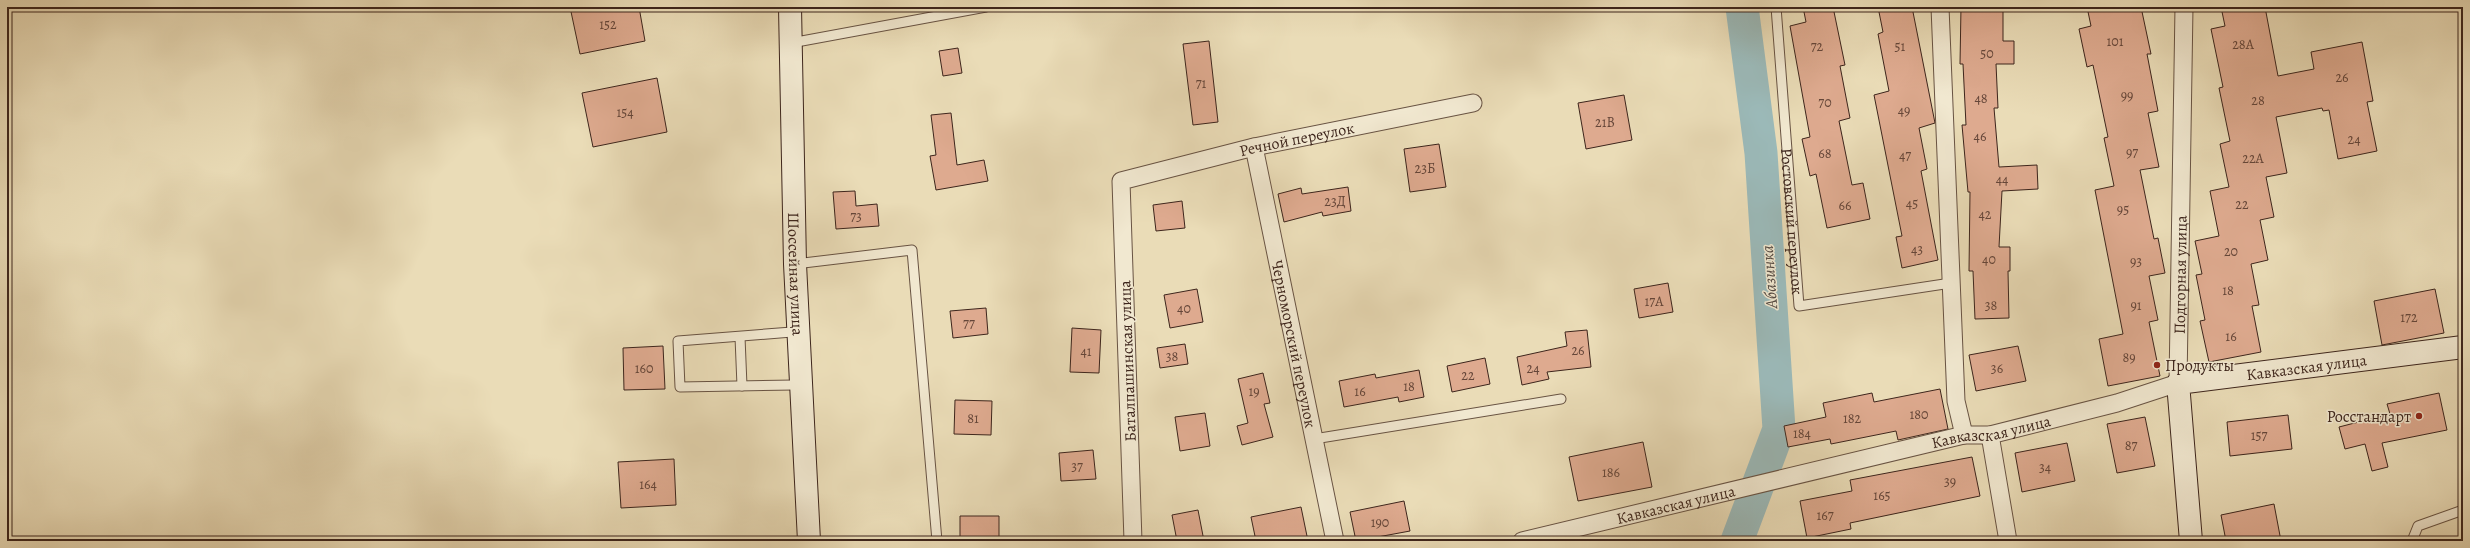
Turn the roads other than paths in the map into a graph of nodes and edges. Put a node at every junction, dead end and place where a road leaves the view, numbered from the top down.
1 (780, 7) edge
2 (790, 7) edge
3 (986, 7) edge
4 (1776, 7) edge
5 (1940, 7) edge
6 (2184, 7) edge
7 (791, 43) junction
8 (1473, 103) dead end
9 (1254, 147) junction
10 (1121, 180) joint
11 (795, 264) junction
12 (1951, 282) junction
13 (792, 332) junction
14 (740, 336) junction
15 (2463, 347) edge
16 (2178, 383) junction
17 (794, 385) junction
18 (742, 386) junction
19 (1561, 399) dead end
20 (1964, 435) junction
21 (1990, 435) junction
22 (1314, 439) junction
23 (2463, 510) edge
24 (1543, 539) edge
25 (800, 541) edge
26 (809, 541) edge
27 (937, 541) edge
28 (1134, 541) edge
29 (1335, 541) edge
30 (1522, 541) edge
31 (2008, 541) edge
32 (2191, 541) edge
33 (2412, 541) edge

1 - 13 main road, Шоссейная улица
2 - 7 main road, Шоссейная улица
3 - 7 lane
4 - 12 lane, Ростовский переулок
5 - 12 street
6 - 16 street, Подгорная улица
7 - 11 main road, Шоссейная улица
8 - 9 street, Речной переулок
9 - 10 street, Речной переулок
9 - 22 street, Черноморский переулок
10 - 28 street, Баталпашинская улица
11 - 26 main road, Шоссейная улица
11 - 27 lane
12 - 20 street
13 - 14 lane
13 - 17 main road, Шоссейная улица
14 - 18 lane
14 - 18 lane
15 - 16 main road, Кавказская улица
16 - 21 street, Кавказская улица
16 - 32 main road, Подгорная улица
17 - 18 lane
17 - 25 main road, Шоссейная улица
19 - 22 lane
20 - 21 street, Кавказская улица
20 - 24 street, Кавказская улица
21 - 31 street
22 - 29 street, Черноморский переулок
23 - 33 lane
24 - 30 street, Кавказская улица

